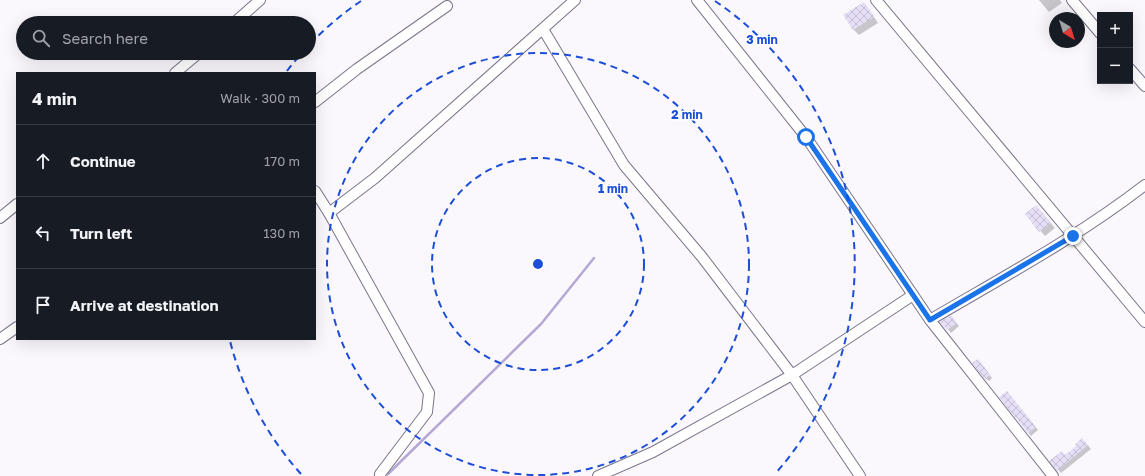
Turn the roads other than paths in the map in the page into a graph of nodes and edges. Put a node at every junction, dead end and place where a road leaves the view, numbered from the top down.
1 (260, 0) edge
2 (575, 0) edge
3 (697, 0) edge
4 (876, 0) edge
5 (1072, 0) edge
6 (447, 6) dead end
7 (242, 16) edge
8 (543, 29) junction
9 (1097, 29) edge
10 (190, 60) edge
11 (175, 72) edge
12 (1133, 72) edge
13 (1145, 86) edge
14 (316, 101) edge
15 (1145, 185) edge
16 (316, 193) edge
17 (16, 205) edge
18 (329, 213) junction
19 (0, 218) edge
20 (1073, 236) junction
21 (913, 295) junction
22 (930, 320) junction
23 (1145, 322) edge
24 (16, 328) edge
25 (0, 339) edge
26 (792, 375) junction
27 (380, 476) edge
28 (598, 476) edge
29 (860, 476) edge
30 (1052, 476) edge

1 - 7 street
2 - 8 street
3 - 21 street
4 - 20 street
5 - 9 street
6 - 14 street
8 - 18 street
8 - 26 street
10 - 11 street
12 - 13 street
15 - 20 street
16 - 18 street
17 - 19 street
18 - 27 street
20 - 22 street
20 - 23 street
21 - 22 street
21 - 26 street
22 - 30 street
24 - 25 street
26 - 28 street
26 - 29 street

